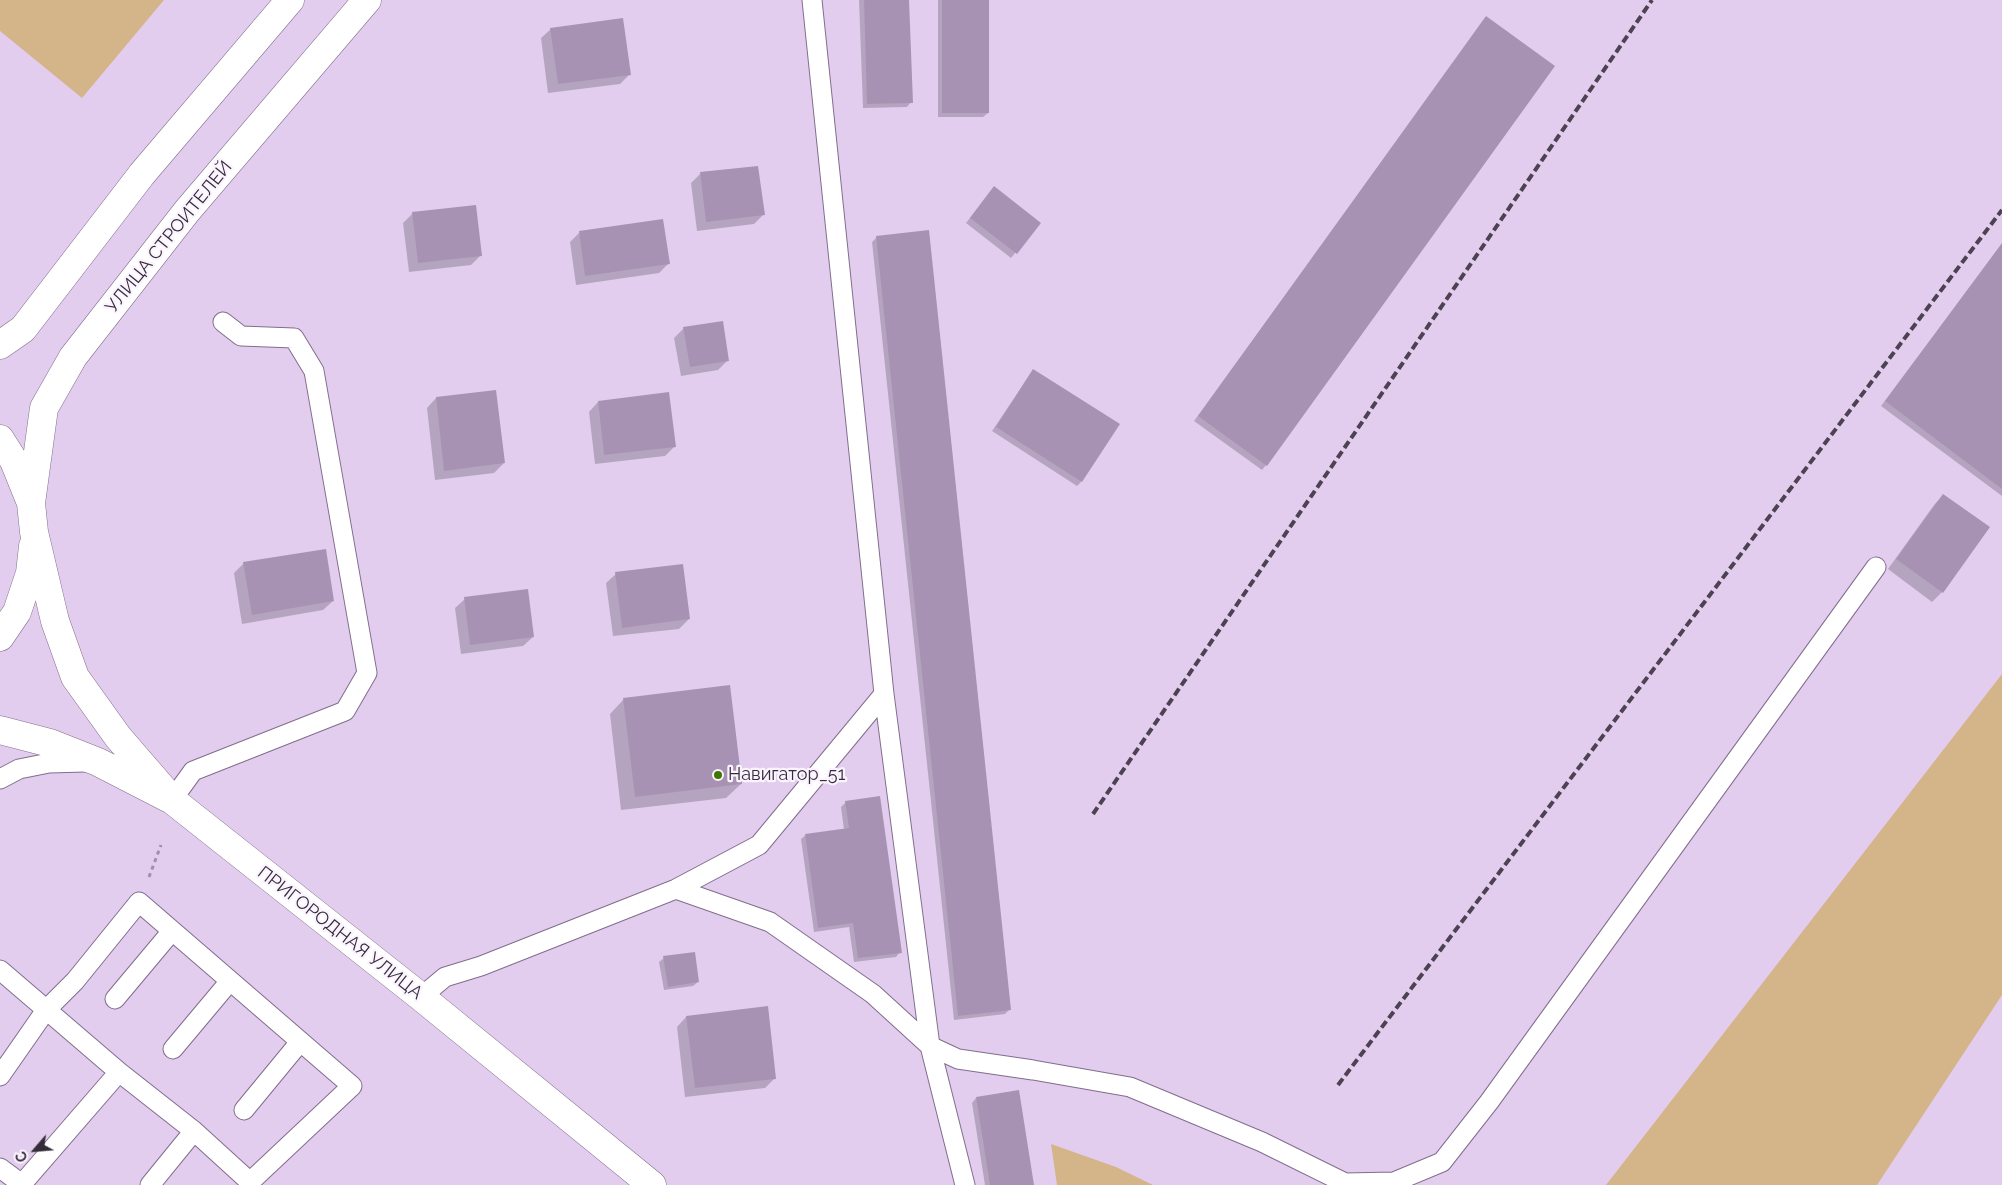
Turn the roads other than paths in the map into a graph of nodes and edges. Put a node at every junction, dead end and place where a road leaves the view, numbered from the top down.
1 (290, 0) edge
2 (367, 0) edge
3 (812, 0) edge
4 (223, 322) dead end
5 (0, 345) edge
6 (0, 439) edge
7 (31, 503) junction
8 (34, 532) junction
9 (1876, 567) dead end
10 (17, 612) junction
11 (0, 637) edge
12 (0, 644) edge
13 (884, 694) junction
14 (0, 730) edge
15 (98, 762) junction
16 (0, 779) edge
17 (172, 800) junction
18 (676, 889) junction
19 (172, 931) junction
20 (0, 970) edge
21 (230, 981) junction
22 (421, 997) junction
23 (115, 999) dead end
24 (46, 1010) junction
25 (300, 1042) junction
26 (930, 1046) junction
27 (173, 1050) dead end
28 (119, 1072) junction
29 (0, 1076) edge
30 (244, 1110) dead end
31 (194, 1131) junction
32 (0, 1168) edge
33 (250, 1184) edge
34 (22, 1185) edge
35 (150, 1185) edge
36 (652, 1185) edge
37 (965, 1185) edge

1 - 5 main road
2 - 7 main road, УЛИЦА СТРОИТЕЛЕЙ
3 - 13 lane
4 - 17 lane
6 - 7 main road
7 - 8 main road
8 - 10 main road
8 - 17 main road
9 - 26 lane
10 - 11 main road
10 - 12 lane
13 - 18 lane
13 - 26 lane
14 - 15 main road, ПРИГОРОДНАЯ УЛИЦА
15 - 16 lane
15 - 17 main road, ПРИГОРОДНАЯ УЛИЦА
17 - 22 main road, ПРИГОРОДНАЯ УЛИЦА
18 - 22 lane
18 - 26 lane
19 - 21 lane
19 - 23 lane
19 - 24 lane
20 - 24 lane
21 - 25 lane
21 - 27 lane
22 - 36 main road, ПРИГОРОДНАЯ УЛИЦА
24 - 28 lane
24 - 29 lane
25 - 30 lane
25 - 33 lane
26 - 37 lane
28 - 31 lane
28 - 34 lane
31 - 33 lane
31 - 35 lane
32 - 34 lane

